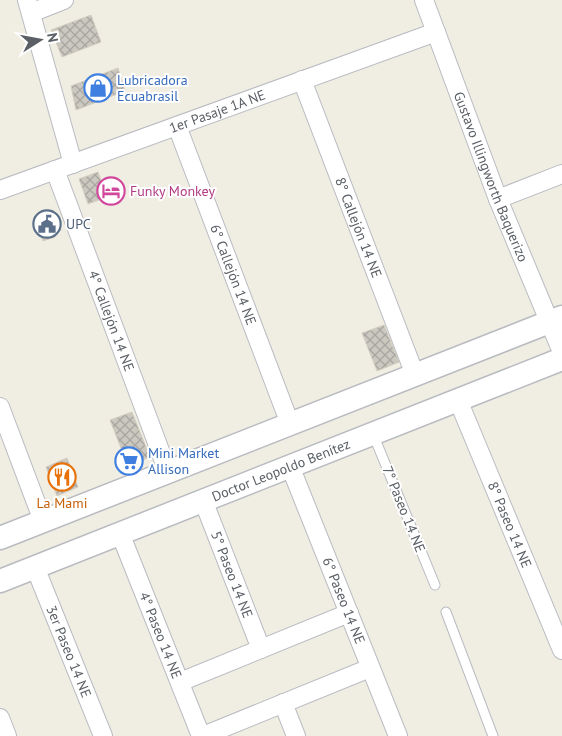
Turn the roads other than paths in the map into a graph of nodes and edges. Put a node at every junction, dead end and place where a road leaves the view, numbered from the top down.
1 (64, 0) edge
2 (424, 0) edge
3 (29, 7) edge
4 (436, 32) junction
5 (302, 80) junction
6 (177, 126) junction
7 (73, 164) junction
8 (55, 170) junction
9 (562, 174) edge
10 (0, 190) edge
11 (498, 199) junction
12 (556, 319) edge
13 (562, 352) edge
14 (562, 359) edge
15 (415, 375) junction
16 (458, 400) junction
17 (0, 406) edge
18 (290, 424) junction
19 (372, 434) junction
20 (290, 466) junction
21 (168, 472) junction
22 (203, 500) junction
23 (44, 521) junction
24 (120, 533) junction
25 (0, 538) edge
26 (35, 567) junction
27 (0, 581) edge
28 (434, 585) dead end
29 (446, 612) dead end
30 (349, 613) junction
31 (261, 649) junction
32 (562, 650) edge
33 (370, 668) junction
34 (180, 682) junction
35 (283, 703) junction
36 (0, 718) edge
37 (7, 736) edge
38 (103, 736) edge
39 (202, 736) edge
40 (296, 736) edge
41 (398, 736) edge
42 (493, 736) edge

1 - 3 street
2 - 4 street, Gustavo Illingworth Baquerizo
3 - 7 street
4 - 5 street, 1er Pasaje 1A NE
4 - 11 street, Gustavo Illingworth Baquerizo
5 - 6 street, 1er Pasaje 1A NE
5 - 15 street, 8° Callejón 14 NE
6 - 7 street, 1er Pasaje 1A NE
6 - 18 street, 6° Callejón 14 NE
7 - 8 street, 1er Pasaje 1A NE
8 - 10 street, 1er Pasaje 1A NE
8 - 21 street, 4° Callejón 14 NE
9 - 11 street
11 - 12 street, Gustavo Illingworth Baquerizo
12 - 13 street, Gustavo Illingworth Baquerizo
12 - 15 street
14 - 16 street, Doctor Leopoldo Benítez
15 - 18 street
16 - 19 street, Doctor Leopoldo Benítez
16 - 32 street, 8° Paseo 14 NE
17 - 23 street
18 - 21 street
19 - 20 street, Doctor Leopoldo Benítez
19 - 28 lane, 7° Paseo 14 NE
20 - 22 street, Doctor Leopoldo Benítez
20 - 30 street, 6° Paseo 14 NE
21 - 23 street
22 - 24 street, Doctor Leopoldo Benítez
22 - 31 street, 5° Paseo 14 NE
23 - 25 street
24 - 26 street, Doctor Leopoldo Benítez
24 - 34 street, 4° Paseo 14 NE
26 - 27 street, Doctor Leopoldo Benítez
26 - 38 street, 3er Paseo 14 NE
29 - 42 lane
30 - 31 street
30 - 33 street, 6° Paseo 14 NE
31 - 34 street
33 - 35 street
33 - 41 street, 6° Paseo 14 NE
34 - 39 street, 4° Paseo 14 NE
35 - 39 street
35 - 40 street
36 - 37 street

